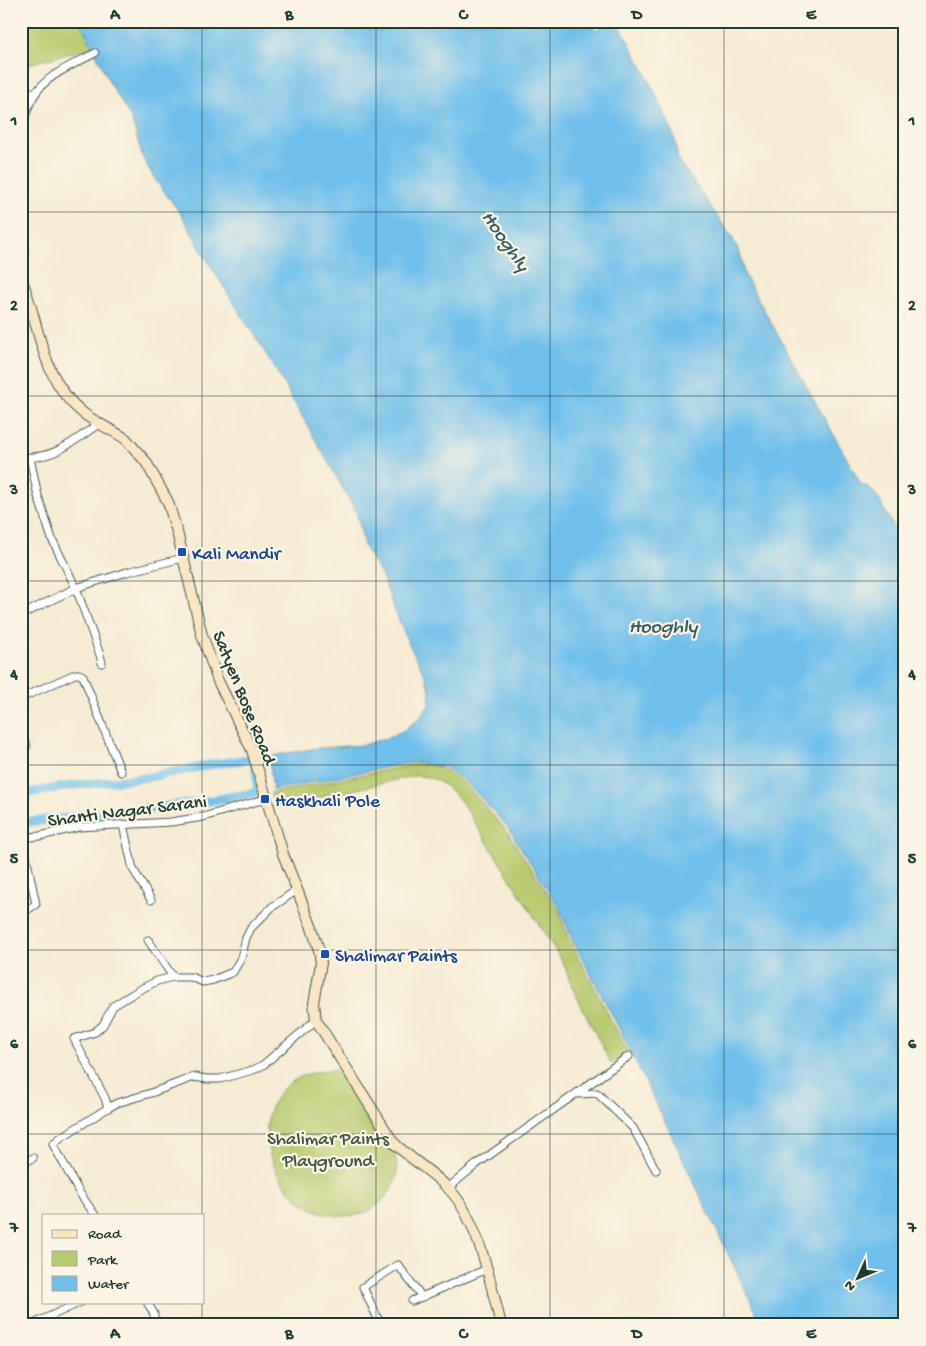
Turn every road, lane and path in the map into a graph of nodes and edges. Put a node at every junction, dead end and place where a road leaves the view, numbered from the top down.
1 (95, 52) dead end
2 (21, 92) edge
3 (35, 92) junction
4 (22, 123) edge
5 (21, 136) edge
6 (21, 181) edge
7 (21, 260) edge
8 (21, 278) edge
9 (26, 311) edge
10 (100, 423) junction
11 (21, 457) edge
12 (30, 458) junction
13 (183, 558) junction
14 (76, 588) junction
15 (21, 615) edge
16 (102, 662) dead end
17 (21, 698) edge
18 (21, 736) edge
19 (28, 746) dead end
20 (121, 772) dead end
21 (265, 796) junction
22 (123, 825) junction
23 (22, 838) edge
24 (297, 890) junction
25 (151, 900) dead end
26 (21, 914) edge
27 (148, 940) dead end
28 (173, 977) junction
29 (316, 1020) junction
30 (629, 1056) dead end
31 (576, 1094) junction
32 (108, 1108) junction
33 (33, 1158) dead end
34 (21, 1164) edge
35 (656, 1170) dead end
36 (448, 1188) junction
37 (94, 1214) edge
38 (487, 1269) junction
39 (422, 1297) junction
40 (412, 1301) dead end
41 (77, 1304) edge
42 (148, 1304) edge
43 (378, 1319) dead end
44 (31, 1325) edge
45 (154, 1325) edge
46 (501, 1325) edge

1 - 3 street
2 - 3 street
3 - 4 street
4 - 5 street
6 - 7 street
8 - 9 main road, Satyen Bose Road
9 - 10 main road, Satyen Bose Road
10 - 12 street
10 - 13 main road, Satyen Bose Road
11 - 12 street
12 - 14 street
13 - 14 street
13 - 21 main road, Satyen Bose Road
14 - 15 street
14 - 16 street
17 - 20 street
18 - 19 street
21 - 22 street, Shanti Nagar Sarani
21 - 24 main road, Satyen Bose Road
22 - 23 street, Shanti Nagar Sarani
22 - 25 street
23 - 26 street
24 - 28 street
24 - 29 main road, Satyen Bose Road
27 - 28 street
28 - 32 street
29 - 32 street
29 - 36 main road
30 - 31 street
31 - 35 street
31 - 36 street
32 - 37 street
33 - 34 street
36 - 38 main road
38 - 39 street
38 - 46 main road
39 - 40 street
39 - 43 street
41 - 44 street
42 - 45 street

